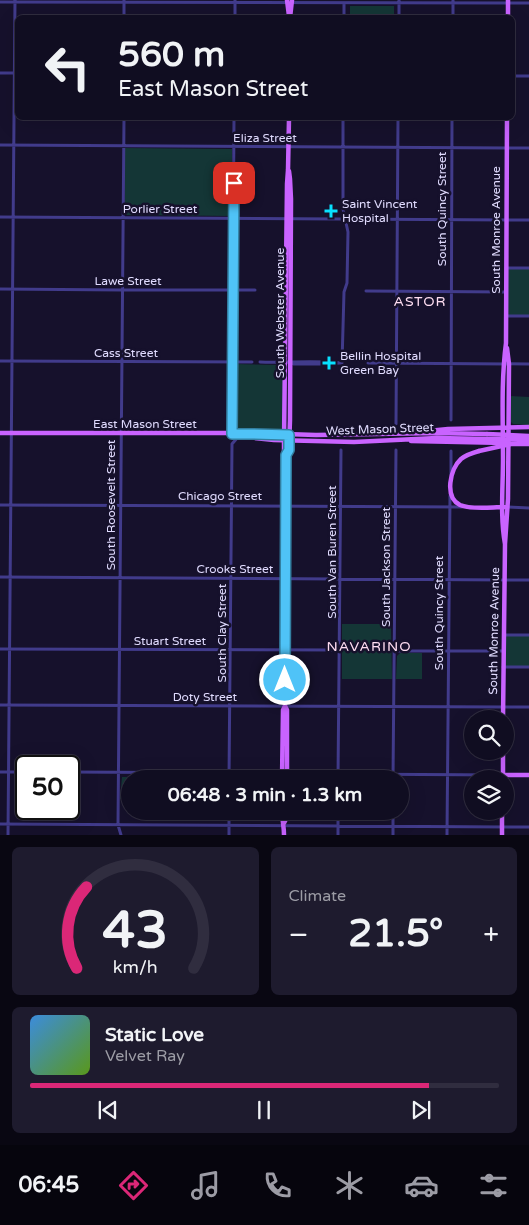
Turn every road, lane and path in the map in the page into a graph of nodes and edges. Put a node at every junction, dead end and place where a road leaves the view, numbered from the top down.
1 (15, 1) edge
2 (124, 1) edge
3 (235, 1) edge
4 (0, 2) edge
5 (290, 2) edge
6 (399, 2) edge
7 (453, 2) edge
8 (508, 2) edge
9 (344, 3) junction
10 (529, 4) edge
11 (15, 15) edge
12 (124, 15) edge
13 (235, 15) edge
14 (290, 15) edge
15 (344, 15) edge
16 (399, 15) edge
17 (453, 15) edge
18 (508, 15) edge
19 (0, 73) edge
20 (15, 73) edge
21 (515, 76) edge
22 (529, 76) edge
23 (15, 97) edge
24 (124, 120) edge
25 (234, 120) edge
26 (289, 120) edge
27 (343, 120) edge
28 (398, 120) edge
29 (452, 120) edge
30 (507, 120) edge
31 (0, 145) edge
32 (13, 145) junction
33 (124, 146) junction
34 (234, 146) junction
35 (288, 147) junction
36 (343, 147) junction
37 (398, 147) junction
38 (452, 148) junction
39 (507, 148) junction
40 (529, 148) edge
41 (0, 217) edge
42 (13, 217) junction
43 (123, 218) junction
44 (233, 218) junction
45 (289, 219) junction
46 (345, 219) junction
47 (397, 219) junction
48 (452, 219) junction
49 (506, 220) junction
50 (529, 220) edge
51 (506, 268) junction
52 (529, 268) edge
53 (0, 289) edge
54 (12, 289) junction
55 (122, 290) junction
56 (233, 290) junction
57 (255, 290) dead end
58 (366, 291) dead end
59 (397, 291) junction
60 (451, 291) junction
61 (506, 292) junction
62 (506, 316) junction
63 (529, 316) edge
64 (0, 361) edge
65 (12, 361) junction
66 (122, 362) junction
67 (232, 362) junction
68 (252, 362) dead end
69 (260, 362) dead end
70 (288, 363) junction
71 (368, 363) dead end
72 (396, 363) junction
73 (451, 363) junction
74 (506, 364) junction
75 (529, 364) edge
76 (451, 420) dead end
77 (396, 424) dead end
78 (529, 427) edge
79 (505, 428) junction
80 (0, 433) edge
81 (11, 433) junction
82 (121, 434) junction
83 (232, 434) junction
84 (487, 436) junction
85 (529, 436) edge
86 (240, 437) junction
87 (399, 437) junction
88 (287, 438) junction
89 (529, 440) edge
90 (470, 443) junction
91 (505, 443) junction
92 (529, 444) edge
93 (341, 450) dead end
94 (396, 450) dead end
95 (451, 451) dead end
96 (503, 456) junction
97 (451, 480) junction
98 (450, 491) junction
99 (0, 505) edge
100 (11, 505) junction
101 (120, 505) junction
102 (231, 506) junction
103 (286, 506) junction
104 (340, 506) junction
105 (395, 507) junction
106 (450, 507) junction
107 (466, 507) junction
108 (505, 508) junction
109 (529, 508) edge
110 (0, 577) edge
111 (10, 577) junction
112 (120, 577) junction
113 (231, 578) junction
114 (286, 578) junction
115 (340, 578) junction
116 (395, 579) junction
117 (449, 579) junction
118 (505, 580) junction
119 (529, 580) edge
120 (504, 635) junction
121 (529, 636) edge
122 (0, 649) edge
123 (10, 649) junction
124 (119, 649) junction
125 (230, 650) junction
126 (285, 650) junction
127 (340, 650) junction
128 (394, 651) junction
129 (449, 651) junction
130 (503, 651) junction
131 (503, 667) junction
132 (529, 667) edge
133 (0, 705) edge
134 (9, 705) junction
135 (119, 705) junction
136 (230, 706) junction
137 (285, 706) junction
138 (339, 706) junction
139 (394, 707) junction
140 (448, 707) junction
141 (503, 707) junction
142 (529, 708) edge
143 (229, 770) edge
144 (284, 770) edge
145 (338, 770) edge
146 (393, 770) edge
147 (0, 772) edge
148 (9, 772) junction
149 (15, 772) edge
150 (80, 772) edge
151 (118, 772) junction
152 (121, 772) edge
153 (409, 774) edge
154 (448, 774) junction
155 (464, 775) edge
156 (529, 775) edge
157 (514, 776) edge
158 (229, 820) edge
159 (282, 820) edge
160 (286, 820) edge
161 (338, 820) edge
162 (393, 820) edge
163 (502, 820) edge
164 (0, 824) edge
165 (8, 824) junction
166 (284, 824) junction
167 (118, 825) junction
168 (229, 825) junction
169 (338, 826) junction
170 (393, 826) junction
171 (448, 826) junction
172 (502, 827) junction
173 (529, 827) edge
174 (8, 835) edge
175 (120, 835) edge
176 (229, 835) edge
177 (284, 835) edge
178 (338, 835) edge
179 (393, 835) edge
180 (448, 835) edge
181 (502, 835) edge

1 - 2 street
1 - 4 street
1 - 11 street
2 - 3 street
2 - 12 street
3 - 5 street
3 - 13 street
5 - 9 street
5 - 14 main road
6 - 7 street
6 - 9 street
6 - 16 street
7 - 8 street
7 - 17 street
8 - 10 street
8 - 18 main road
9 - 15 street
19 - 20 street
21 - 22 street
23 - 32 street
24 - 33 street, South Roosevelt Street
25 - 34 street
26 - 35 main road, South Webster Avenue
27 - 36 street
28 - 37 street
29 - 38 street, South Quincy Street
30 - 39 main road, South Monroe Avenue
31 - 32 street, Eliza Street
32 - 33 street, Eliza Street
32 - 42 street
33 - 34 street, Eliza Street
33 - 43 street, South Roosevelt Street
34 - 35 street, Eliza Street
34 - 44 street
35 - 36 street, Eliza Street
35 - 45 main road, South Webster Avenue
36 - 37 street, Eliza Street
36 - 46 street
37 - 38 street, Eliza Street
37 - 47 street
38 - 39 street, Eliza Street
38 - 48 street, South Quincy Street
39 - 40 street, Eliza Street
39 - 49 main road, South Monroe Avenue
41 - 42 street, Porlier Street
42 - 43 street, Porlier Street
42 - 54 street
43 - 44 street, Porlier Street
43 - 55 street, South Roosevelt Street
44 - 45 street, Porlier Street
44 - 56 street
45 - 46 street, Porlier Street
45 - 70 main road, South Webster Avenue
46 - 47 street, Porlier Street
46 - 70 street
47 - 48 street, Porlier Street
47 - 59 street
48 - 49 street, Porlier Street
48 - 60 street, South Quincy Street
49 - 50 street, Porlier Street
49 - 51 main road, South Monroe Avenue
51 - 52 street
51 - 61 main road, South Monroe Avenue
53 - 54 street, Lawe Street
54 - 55 street, Lawe Street
54 - 65 street
55 - 56 street, Lawe Street
55 - 66 street, South Roosevelt Street
56 - 57 street, Lawe Street
56 - 67 street
58 - 59 street
59 - 60 street
59 - 72 street
60 - 61 street
60 - 73 street, South Quincy Street
61 - 62 main road, South Monroe Avenue
62 - 63 street
62 - 74 main road, South Monroe Avenue
64 - 65 street, Cass Street
65 - 66 street, Cass Street
65 - 81 street
66 - 67 street, Cass Street
66 - 82 street, South Roosevelt Street
67 - 68 street, Cass Street
67 - 83 street
69 - 70 street
70 - 88 main road, South Webster Avenue
71 - 72 street
72 - 73 street
72 - 77 street
73 - 74 street
73 - 76 street, South Quincy Street
74 - 75 street
74 - 79 main road, South Monroe Avenue
78 - 79 main road
79 - 87 main road
79 - 91 main road, South Monroe Avenue
80 - 81 main road, East Mason Street
81 - 82 main road, East Mason Street
81 - 100 street
82 - 83 main road, East Mason Street
82 - 101 street, South Roosevelt Street
83 - 86 main road, West Mason Street
83 - 88 main road, East Mason Street
84 - 85 main road, West Mason Street, bridge
84 - 87 main road, West Mason Street
84 - 89 main road, West Mason Street, bridge
86 - 88 main road, West Mason Street
86 - 102 street, South Clay Street
87 - 88 main road, West Mason Street
87 - 90 main road
88 - 103 main road, South Webster Avenue
90 - 91 main road
90 - 96 main road
91 - 96 main road, South Monroe Avenue
91 - 108 main road, South Monroe Avenue
92 - 97 main road, bridge
93 - 104 street, South Van Buren Street
94 - 105 street, South Jackson Street
95 - 97 street, South Quincy Street
96 - 108 main road, South Monroe Avenue
97 - 98 main road, South Quincy Street
98 - 106 street, South Quincy Street
98 - 107 main road
99 - 100 street, Chicago Street
100 - 101 street, Chicago Street
100 - 111 street
101 - 102 street, Chicago Street
101 - 112 street, South Roosevelt Street
102 - 103 street, Chicago Street
102 - 113 street, South Clay Street
103 - 104 street, Chicago Street
103 - 114 main road, South Webster Avenue
104 - 105 street, Chicago Street
104 - 115 street, South Van Buren Street
105 - 106 street, Chicago Street
105 - 116 street, South Jackson Street
106 - 107 street, Chicago Street
106 - 117 street, South Quincy Street
107 - 108 main road, Chicago Street
108 - 109 street, Chicago Street
108 - 118 main road, South Monroe Avenue
110 - 111 street, Crooks Street
111 - 112 street, Crooks Street
111 - 123 street
112 - 113 street, Crooks Street
112 - 124 street, South Roosevelt Street
113 - 114 street, Crooks Street
113 - 125 street, South Clay Street
114 - 115 street, Crooks Street
114 - 126 main road, South Webster Avenue
115 - 116 street, Crooks Street
115 - 127 street, South Van Buren Street
116 - 117 street, Crooks Street
116 - 128 street, South Jackson Street
117 - 118 street, Crooks Street
117 - 129 street, South Quincy Street
118 - 119 street, Crooks Street
118 - 120 main road, South Monroe Avenue
120 - 121 street
120 - 130 main road, South Monroe Avenue
122 - 123 street, Stuart Street
123 - 124 street, Stuart Street
123 - 134 street
124 - 125 street, Stuart Street
124 - 135 street, South Roosevelt Street
125 - 126 street, Stuart Street
125 - 136 street, South Clay Street
126 - 127 street, Stuart Street
126 - 137 main road, South Webster Avenue
127 - 138 street, South Van Buren Street
128 - 129 street
128 - 139 street, South Jackson Street
129 - 130 street
129 - 140 street, South Quincy Street
130 - 131 main road, South Monroe Avenue
131 - 132 street
131 - 141 main road, South Monroe Avenue
133 - 134 street, Doty Street
134 - 135 street, Doty Street
134 - 148 street
135 - 136 street, Doty Street
135 - 151 street, South Roosevelt Street
136 - 137 street, Doty Street
136 - 143 street, South Clay Street
137 - 138 street, Doty Street
137 - 144 main road, South Webster Avenue
138 - 139 street, Doty Street
138 - 145 street, South Van Buren Street
139 - 140 street, Doty Street
139 - 146 street, South Jackson Street
140 - 141 street, Doty Street
140 - 154 street, South Quincy Street
141 - 142 street, Doty Street
147 - 148 street
148 - 149 street
148 - 165 street
150 - 151 street
151 - 152 street
151 - 167 street, South Roosevelt Street
153 - 154 street
154 - 155 street
154 - 171 street, South Quincy Street
156 - 157 main road
158 - 168 street
159 - 166 main road
160 - 166 main road
161 - 169 street
162 - 170 street
163 - 172 main road
164 - 165 street
165 - 167 street
165 - 174 street
166 - 168 street
166 - 169 street
166 - 177 main road
167 - 168 street
167 - 175 street, South Roosevelt Street
168 - 176 street
169 - 170 street
169 - 178 street
170 - 171 street
170 - 179 street
171 - 172 street
171 - 180 street, South Quincy Street
172 - 173 street
172 - 181 main road

